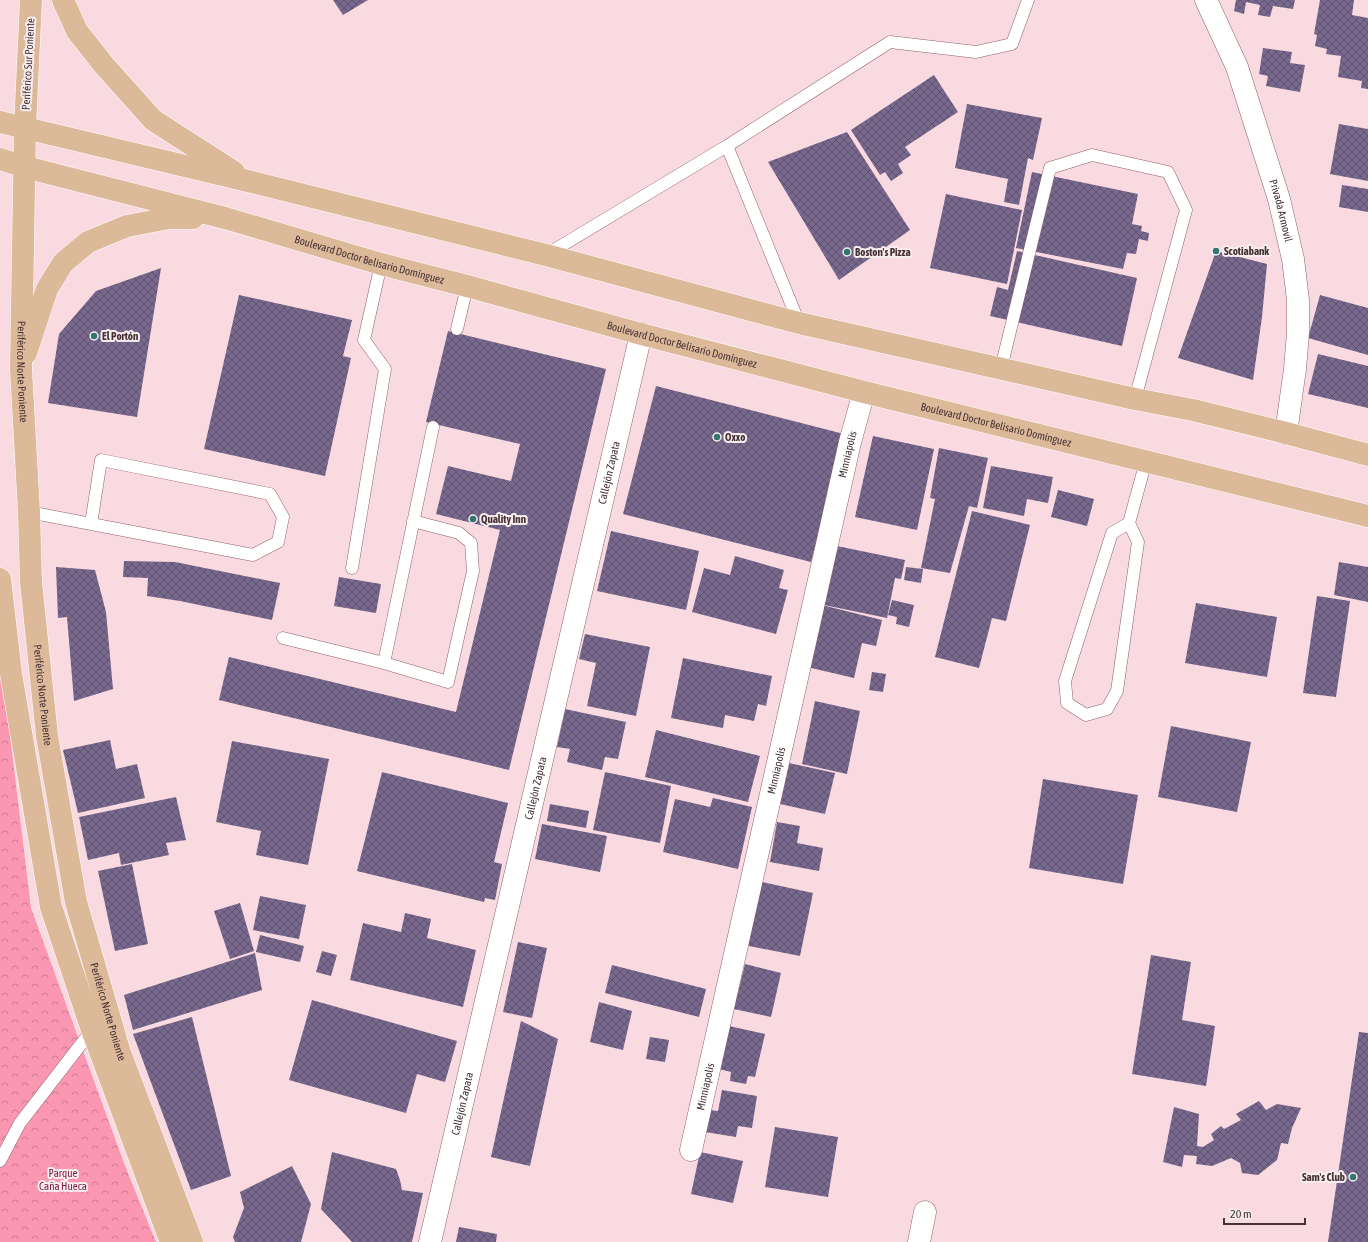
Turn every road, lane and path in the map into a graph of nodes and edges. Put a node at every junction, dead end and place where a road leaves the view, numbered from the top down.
1 (31, 0) edge
2 (63, 0) edge
3 (1028, 0) edge
4 (1206, 0) edge
5 (0, 122) edge
6 (25, 127) junction
7 (727, 146) junction
8 (0, 159) edge
9 (25, 167) junction
10 (248, 181) junction
11 (225, 218) junction
12 (546, 255) junction
13 (381, 264) junction
14 (468, 286) junction
15 (799, 323) junction
16 (457, 329) dead end
17 (641, 334) junction
18 (1001, 368) junction
19 (21, 369) junction
20 (864, 392) junction
21 (1135, 399) junction
22 (433, 427) dead end
23 (1286, 433) junction
24 (1368, 455) edge
25 (1146, 461) junction
26 (29, 512) junction
27 (1368, 516) edge
28 (413, 521) junction
29 (1129, 523) junction
30 (91, 524) junction
31 (352, 568) dead end
32 (0, 579) edge
33 (283, 638) dead end
34 (384, 663) junction
35 (92, 1030) junction
36 (691, 1150) dead end
37 (0, 1161) edge
38 (925, 1212) dead end
39 (171, 1242) edge
40 (192, 1242) edge
41 (430, 1242) edge
42 (919, 1242) edge

1 - 6 main road, Periférico Sur Poniente
2 - 10 main road
3 - 7 lane
4 - 23 street, Privada Armovil
5 - 6 main road
6 - 9 main road, Periférico Norte Poniente
6 - 10 main road
7 - 12 lane
7 - 15 lane
8 - 9 main road, Boulevard Doctor Belisario Domínguez
9 - 11 main road, Boulevard Doctor Belisario Domínguez
9 - 19 main road, Periférico Norte Poniente
10 - 12 main road
11 - 13 main road, Boulevard Doctor Belisario Domínguez
11 - 19 main road
12 - 15 main road
13 - 14 main road, Boulevard Doctor Belisario Domínguez
13 - 31 lane
14 - 16 lane
14 - 17 main road, Boulevard Doctor Belisario Domínguez
15 - 18 main road
17 - 20 main road, Boulevard Doctor Belisario Domínguez
17 - 41 street, Callejón Zapata
18 - 21 main road
18 - 21 lane
19 - 26 main road, Periférico Norte Poniente
20 - 25 main road, Boulevard Doctor Belisario Domínguez
20 - 36 street, Minniapolis
21 - 23 main road
22 - 28 lane
23 - 24 main road
25 - 27 main road, Boulevard Doctor Belisario Domínguez
25 - 29 lane
26 - 30 lane
26 - 40 main road, Periférico Norte Poniente
28 - 34 lane
28 - 34 lane
29 - 29 lane
30 - 30 lane
32 - 35 main road, Periférico Norte Poniente
33 - 34 lane
35 - 37 lane
35 - 39 main road, Periférico Norte Poniente
38 - 42 street

